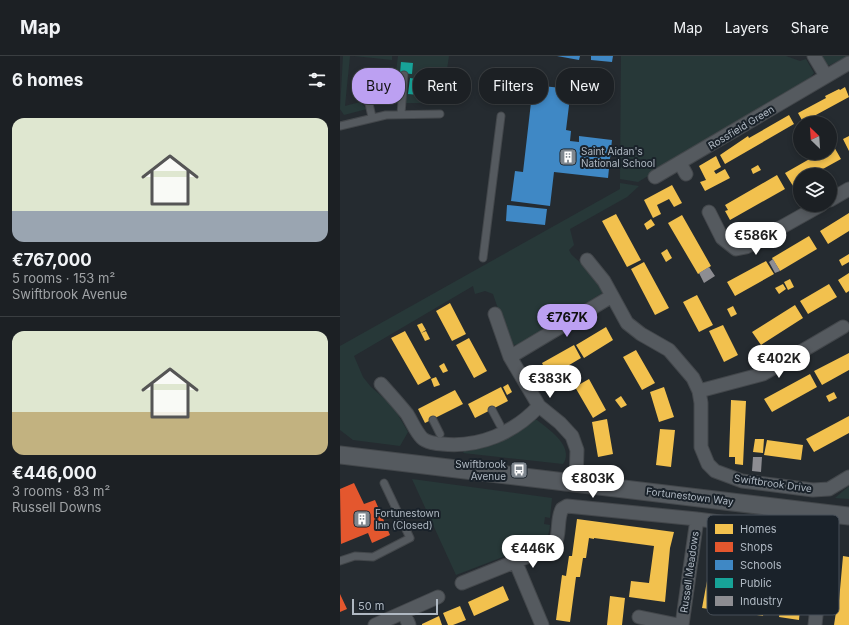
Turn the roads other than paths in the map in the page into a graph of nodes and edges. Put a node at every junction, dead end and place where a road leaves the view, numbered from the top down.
1 (814, 56) edge
2 (849, 63) edge
3 (826, 76) junction
4 (369, 104) edge
5 (402, 104) edge
6 (401, 114) junction
7 (440, 114) dead end
8 (501, 116) dead end
9 (372, 117) junction
10 (340, 126) edge
11 (655, 177) dead end
12 (849, 189) edge
13 (837, 196) edge
14 (709, 212) dead end
15 (808, 212) edge
16 (483, 258) dead end
17 (587, 260) dead end
18 (612, 296) junction
19 (495, 314) dead end
20 (842, 327) dead end
21 (510, 357) junction
22 (381, 384) dead end
23 (699, 391) junction
24 (539, 406) junction
25 (492, 410) dead end
26 (433, 420) dead end
27 (500, 425) dead end
28 (440, 434) dead end
29 (340, 456) edge
30 (849, 477) edge
31 (576, 482) junction
32 (384, 483) dead end
33 (827, 513) joint
34 (849, 516) edge
35 (697, 519) junction
36 (707, 520) edge
37 (340, 561) edge
38 (516, 563) junction
39 (462, 583) dead end
40 (438, 597) dead end
41 (816, 615) edge
42 (639, 617) dead end
43 (406, 619) edge
44 (375, 625) edge
45 (542, 625) edge
46 (678, 625) edge
47 (682, 625) edge
48 (815, 625) edge

1 - 3 street
2 - 3 street, Rossfield Green
3 - 11 street, Rossfield Green
4 - 9 lane
5 - 6 lane
6 - 7 lane
6 - 9 lane
8 - 16 lane
9 - 10 lane
12 - 13 street
14 - 15 street
17 - 18 street, Swiftbrook Drive
18 - 21 street
18 - 23 street, Swiftbrook Drive
19 - 21 street
20 - 23 street
21 - 24 street
22 - 24 street
23 - 30 street, Swiftbrook Drive
24 - 31 street
25 - 27 lane
26 - 28 lane
29 - 31 street, Fortunestown Way
31 - 33 street, Fortunestown Way
32 - 37 lane
33 - 34 street, Fortunestown Way
35 - 36 street, Russell Meadows
35 - 38 street, Russell Meadows
35 - 47 street, Russell Meadows
38 - 39 street
38 - 45 street
40 - 43 street
41 - 48 street
42 - 46 street
43 - 44 street

